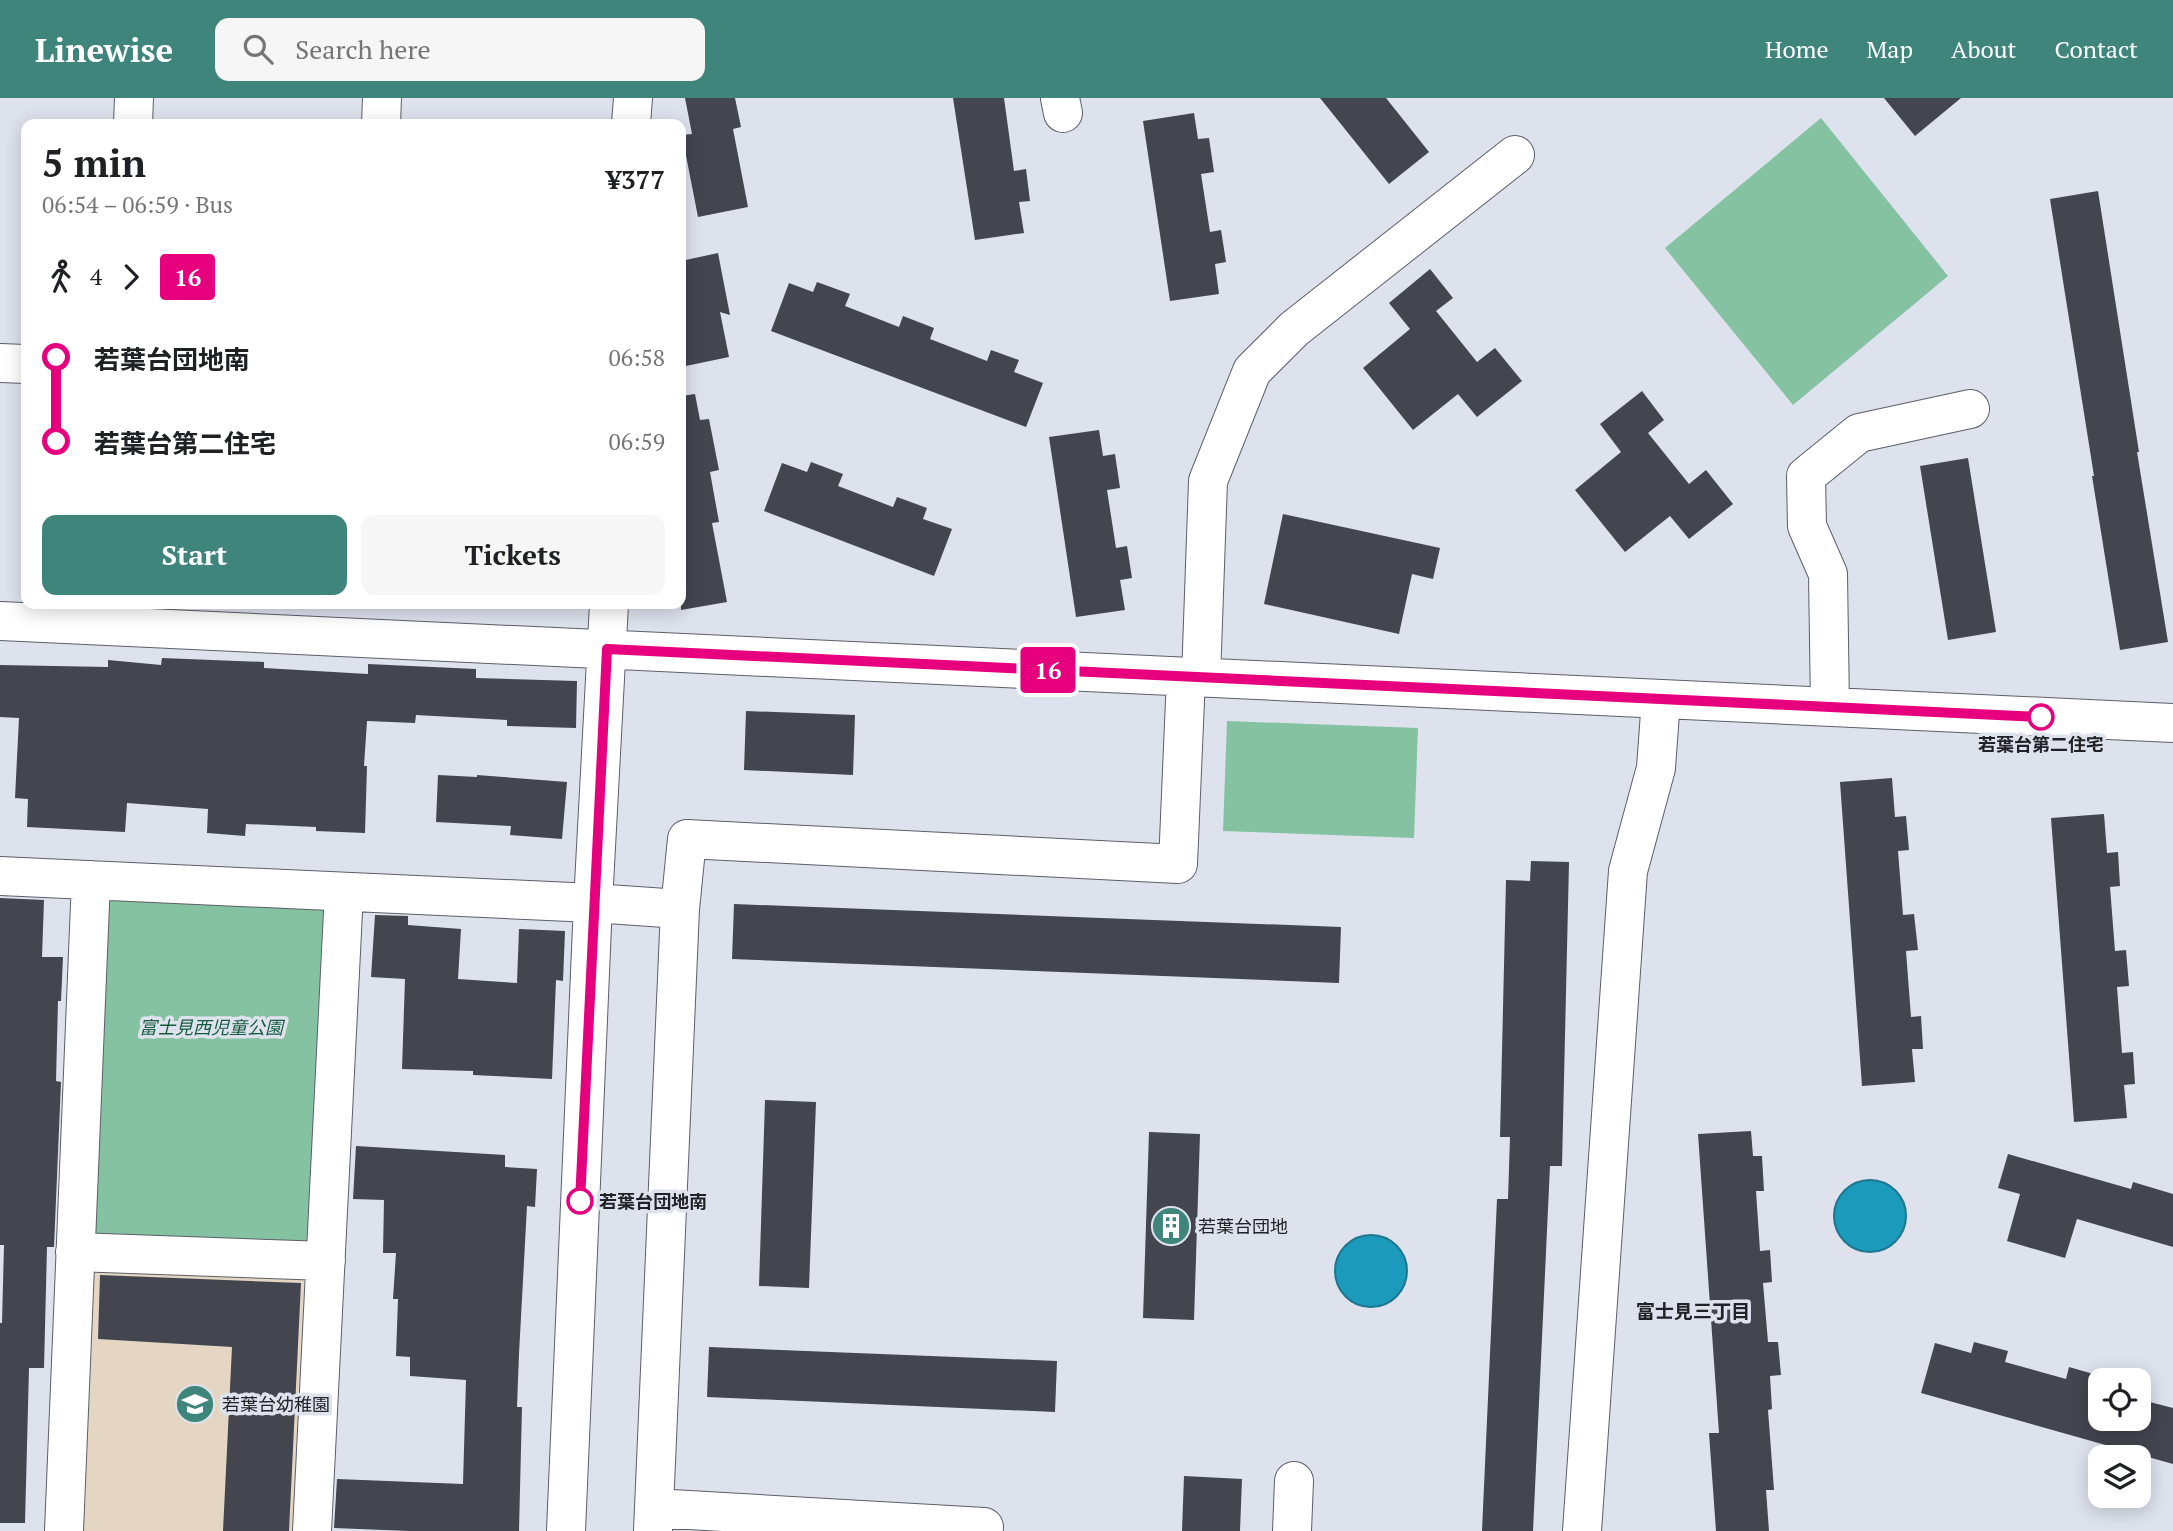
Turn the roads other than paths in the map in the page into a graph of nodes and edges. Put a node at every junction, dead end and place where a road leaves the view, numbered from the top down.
1 (134, 98) edge
2 (382, 98) edge
3 (632, 98) edge
4 (133, 119) edge
5 (381, 119) edge
6 (631, 119) edge
7 (1515, 155) dead end
8 (0, 363) edge
9 (21, 364) edge
10 (1970, 409) dead end
11 (609, 609) edge
12 (0, 621) edge
13 (607, 649) junction
14 (1193, 677) junction
15 (1661, 699) junction
16 (1830, 707) junction
17 (2173, 723) edge
18 (0, 876) edge
19 (91, 880) junction
20 (344, 892) junction
21 (593, 904) junction
22 (680, 909) junction
23 (75, 1252) junction
24 (326, 1261) junction
25 (1294, 1481) dead end
26 (653, 1519) edge
27 (984, 1527) dead end
28 (64, 1531) edge
29 (312, 1531) edge
30 (566, 1531) edge
31 (1292, 1531) edge
32 (1582, 1531) edge

1 - 4 street
2 - 5 street
3 - 6 street
7 - 14 street
8 - 9 street
10 - 16 street
11 - 13 street
12 - 13 street
13 - 14 street
13 - 21 street
14 - 15 street
14 - 22 street
15 - 16 street
15 - 32 street
16 - 17 street
18 - 19 street
19 - 20 street
19 - 23 street
20 - 21 street
20 - 24 street
21 - 22 street
21 - 30 street
22 - 26 street
23 - 24 street
23 - 28 street
24 - 29 street
25 - 31 street
26 - 27 street

